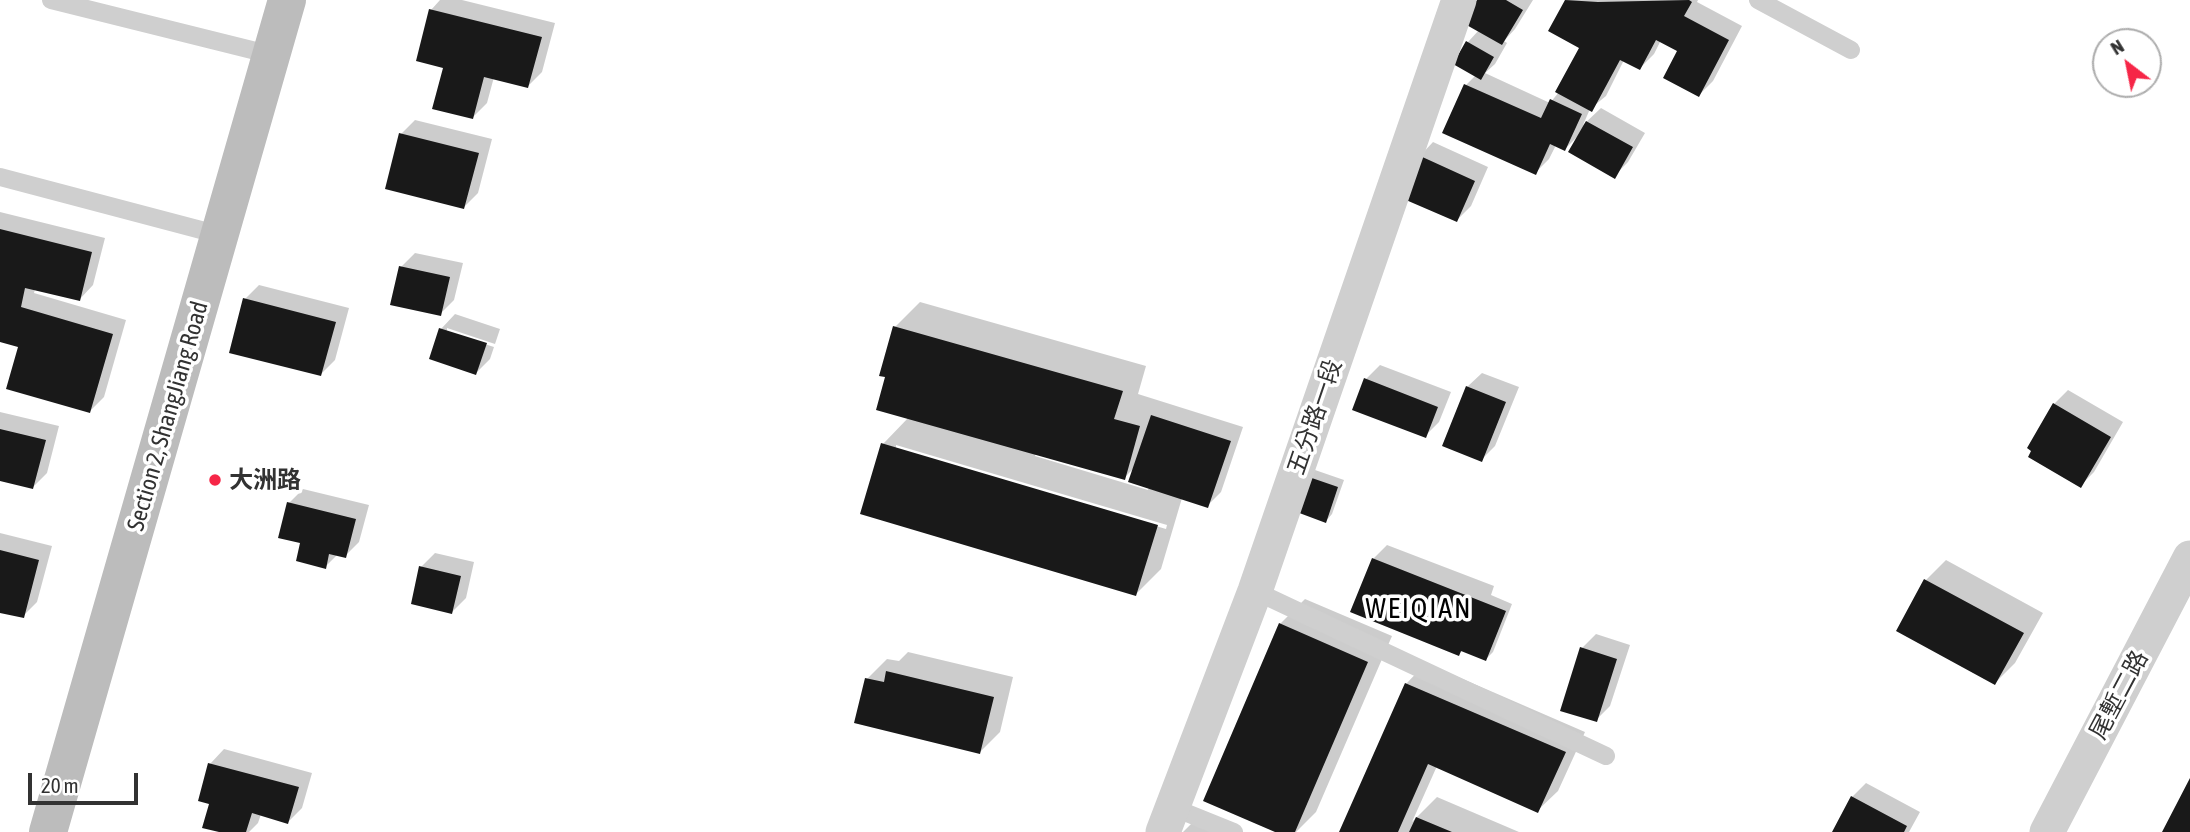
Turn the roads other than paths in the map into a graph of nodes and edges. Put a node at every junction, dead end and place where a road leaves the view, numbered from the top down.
1 (51, 0) edge
2 (287, 0) edge
3 (1460, 0) edge
4 (1758, 0) edge
5 (1851, 50) dead end
6 (272, 55) junction
7 (0, 177) edge
8 (220, 235) junction
9 (2190, 558) edge
10 (1255, 591) junction
11 (1606, 756) dead end
12 (1167, 820) edge
13 (48, 832) edge
14 (1234, 832) edge
15 (2047, 832) edge

1 - 6 lane
2 - 6 main road, Section 2, ShangJiang Road
3 - 10 street, 五分路一段
4 - 5 lane
6 - 8 main road, Section 2, ShangJiang Road
7 - 8 lane
8 - 13 main road, Section 2, ShangJiang Road
9 - 15 street, 尾塹二路
10 - 11 lane
10 - 12 street, 五分路一段
12 - 14 lane

